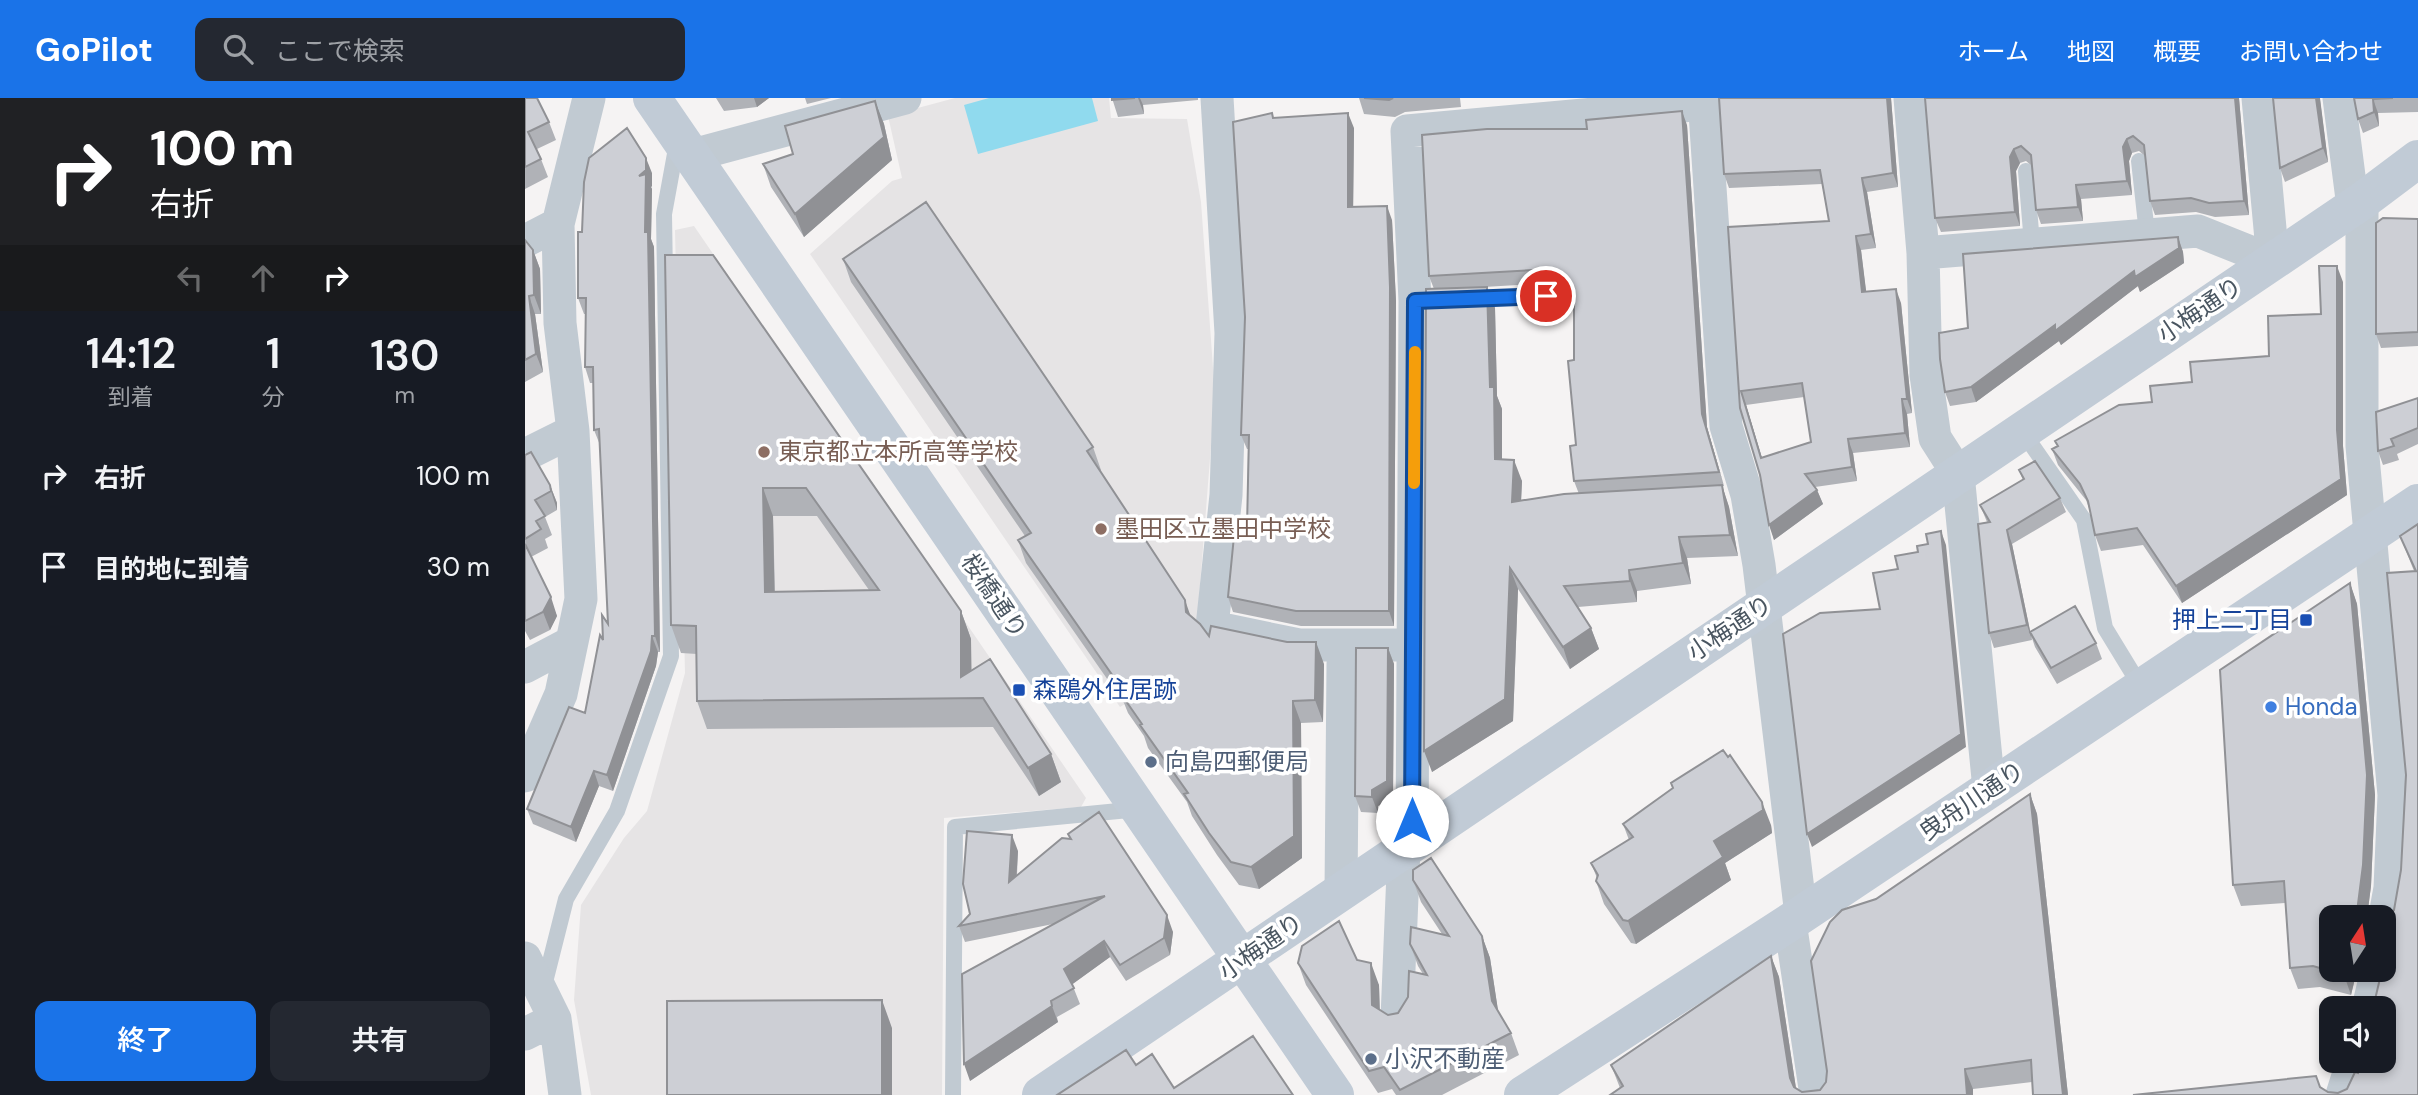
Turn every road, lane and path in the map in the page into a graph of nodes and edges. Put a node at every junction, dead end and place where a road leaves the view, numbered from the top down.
1 (589, 98) edge
2 (652, 98) edge
3 (905, 98) edge
4 (1217, 98) edge
5 (1910, 98) edge
6 (2258, 98) edge
7 (2339, 98) edge
8 (1704, 101) edge
9 (1504, 109) edge
10 (685, 145) junction
11 (2418, 159) edge
12 (2139, 161) dead end
13 (2026, 171) dead end
14 (2358, 204) junction
15 (558, 224) junction
16 (2147, 234) junction
17 (525, 241) edge
18 (2032, 244) junction
19 (1923, 253) junction
20 (2273, 261) junction
21 (1546, 296) edge
22 (1454, 300) edge
23 (573, 431) junction
24 (2022, 431) junction
25 (525, 455) edge
26 (1958, 474) junction
27 (2418, 503) edge
28 (2371, 535) junction
29 (1764, 605) junction
30 (572, 642) junction
31 (1412, 645) junction
32 (1343, 664) dead end
33 (525, 667) edge
34 (2141, 687) junction
35 (525, 776) edge
36 (1989, 789) junction
37 (1139, 809) junction
38 (1408, 846) junction
39 (1341, 892) junction
40 (2387, 905) edge
41 (1795, 919) junction
42 (525, 958) edge
43 (1243, 960) junction
44 (549, 1005) junction
45 (1397, 1018) edge
46 (525, 1034) edge
47 (2349, 1073) edge
48 (565, 1095) edge
49 (953, 1095) edge
50 (1041, 1095) edge
51 (1335, 1095) edge
52 (1523, 1095) edge
53 (1816, 1095) edge
54 (2342, 1095) edge

1 - 15 street
2 - 10 street, 桜橋通り
3 - 10 street
4 - 31 street
5 - 19 street
6 - 20 street
7 - 14 street
8 - 9 street
8 - 29 street
9 - 31 street
10 - 37 street, 桜橋通り
10 - 44 lane
11 - 14 street, 小梅通り
12 - 16 lane
13 - 18 lane
14 - 20 street, 小梅通り
14 - 28 street
15 - 17 street
15 - 23 street
16 - 18 street
16 - 20 street
18 - 19 street
19 - 26 street
20 - 24 street, 小梅通り
21 - 22 lane
23 - 25 street
23 - 30 street
24 - 26 street, 小梅通り
24 - 34 lane
26 - 29 street, 小梅通り
26 - 36 street
27 - 28 street, 曳舟川通り
28 - 34 street, 曳舟川通り
28 - 40 street
29 - 38 street, 小梅通り
29 - 41 street
30 - 33 street
30 - 35 street
31 - 38 street
32 - 39 street
34 - 36 street, 曳舟川通り
36 - 41 street, 曳舟川通り
37 - 43 street, 桜橋通り
37 - 49 lane
38 - 39 street, 小梅通り
38 - 45 street
39 - 43 street, 小梅通り
41 - 52 street, 曳舟川通り
41 - 53 street
42 - 44 street
43 - 50 street, 小梅通り
43 - 51 street, 桜橋通り
44 - 46 street
44 - 48 street
47 - 54 street

